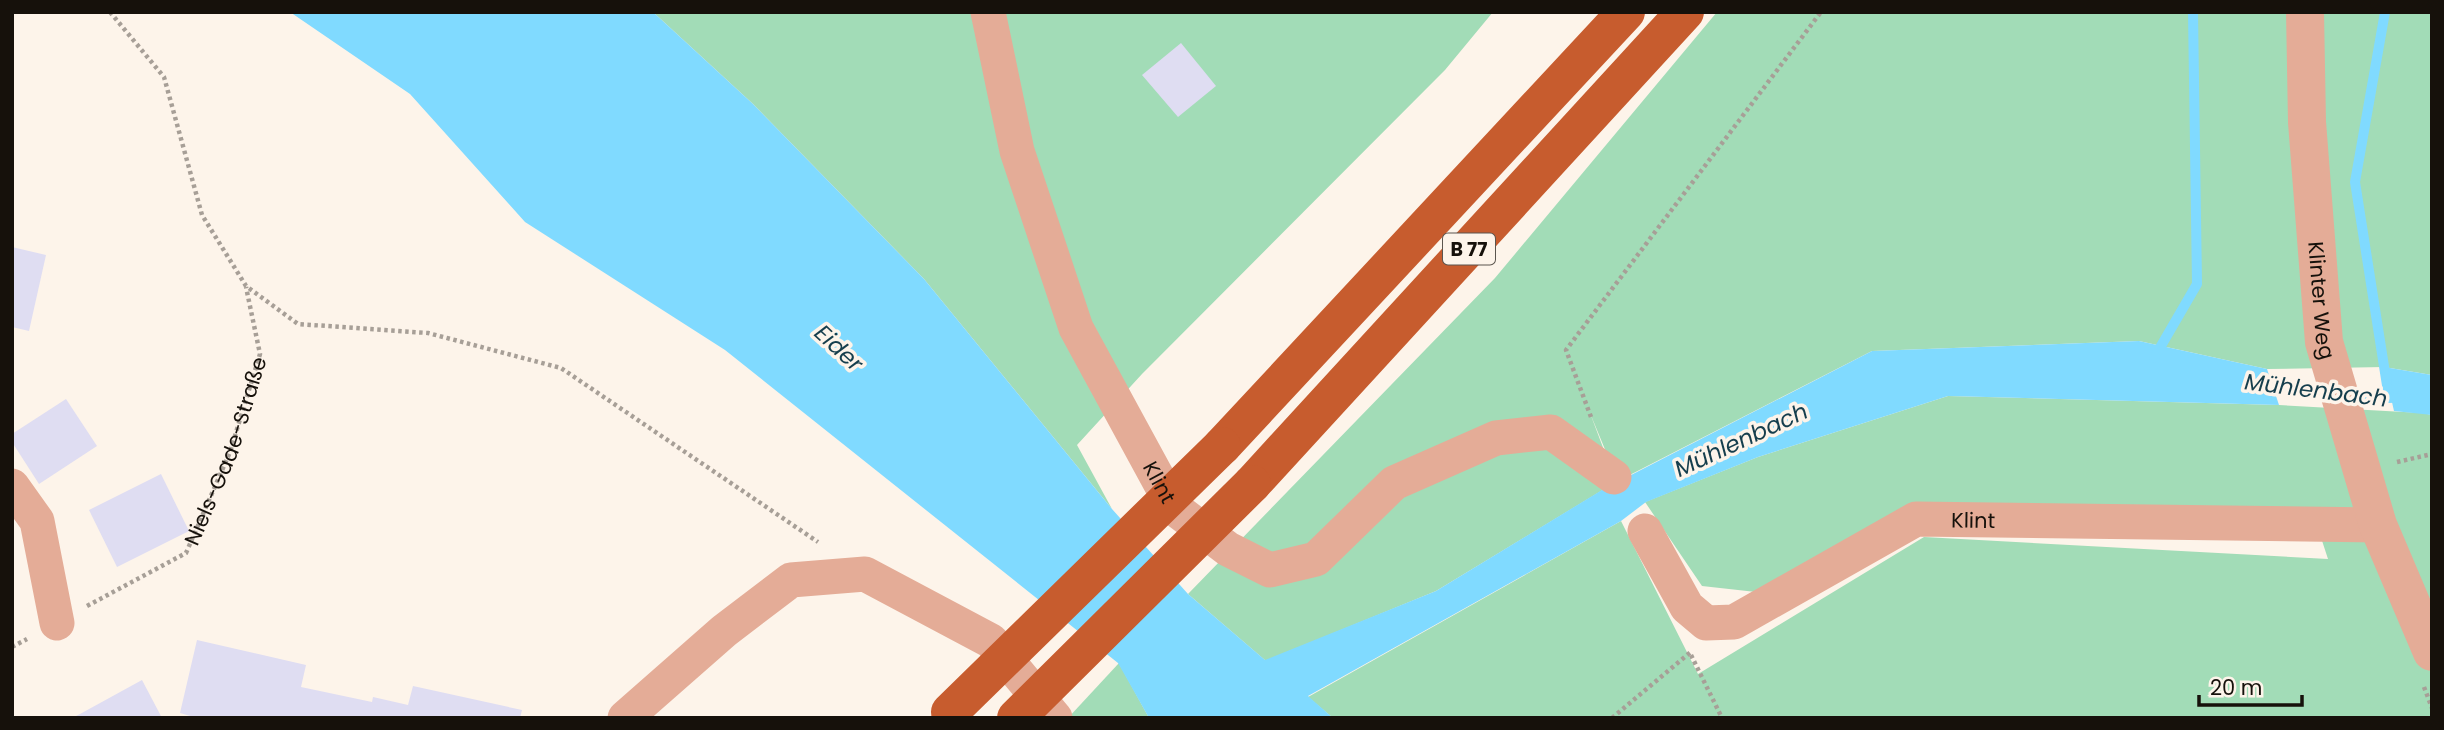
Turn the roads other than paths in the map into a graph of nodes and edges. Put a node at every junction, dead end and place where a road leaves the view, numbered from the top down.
1 (988, 12) edge
2 (1626, 12) edge
3 (1685, 12) edge
4 (2305, 12) edge
5 (1614, 477) dead end
6 (12, 486) edge
7 (2378, 525) junction
8 (1645, 531) dead end
9 (57, 622) road end
10 (2432, 652) edge
11 (947, 715) edge
12 (625, 718) edge
13 (1016, 718) edge
14 (1055, 718) edge

1 - 5 street, Klint
2 - 11 highway, B 77, bridge
3 - 13 highway, B 77, bridge
4 - 7 street, Klinter Weg
6 - 9 street
7 - 8 street, Klint
7 - 10 street, Klinter Weg
12 - 14 street

